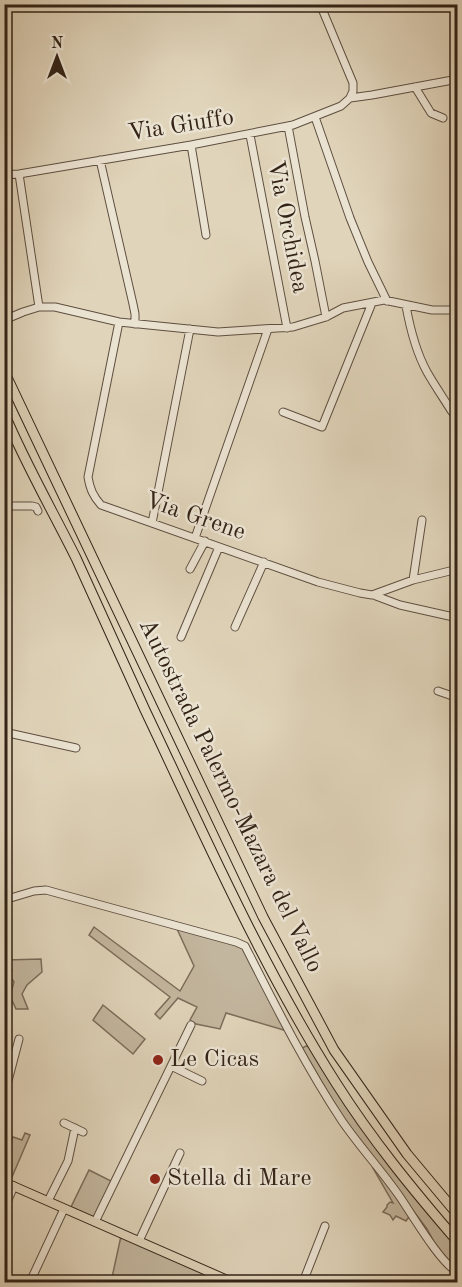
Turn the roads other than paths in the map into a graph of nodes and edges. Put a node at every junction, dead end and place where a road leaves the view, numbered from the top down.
1 (320, 4) edge
2 (458, 79) edge
3 (415, 87) junction
4 (351, 95) junction
5 (315, 117) junction
6 (443, 118) dead end
7 (288, 126) junction
8 (250, 135) junction
9 (191, 145) junction
10 (100, 160) junction
11 (19, 174) junction
12 (4, 175) edge
13 (206, 235) dead end
14 (387, 300) junction
15 (372, 303) junction
16 (39, 306) junction
17 (406, 306) junction
18 (458, 310) edge
19 (326, 317) junction
20 (4, 320) edge
21 (119, 322) junction
22 (135, 324) junction
23 (287, 328) junction
24 (190, 329) junction
25 (268, 329) junction
26 (4, 371) edge
27 (283, 412) dead end
28 (4, 413) edge
29 (456, 413) edge
30 (4, 506) edge
31 (38, 511) dead end
32 (422, 520) dead end
33 (152, 523) junction
34 (195, 538) junction
35 (204, 541) junction
36 (219, 547) junction
37 (264, 562) junction
38 (190, 569) dead end
39 (458, 569) edge
40 (413, 580) junction
41 (376, 596) dead end
42 (458, 618) edge
43 (235, 627) dead end
44 (180, 637) dead end
45 (438, 691) dead end
46 (458, 698) edge
47 (4, 732) edge
48 (76, 748) dead end
49 (4, 900) edge
50 (191, 1025) dead end
51 (18, 1039) dead end
52 (171, 1066) junction
53 (202, 1081) dead end
54 (5, 1093) edge
55 (15, 1095) dead end
56 (64, 1123) dead end
57 (75, 1128) junction
58 (83, 1132) dead end
59 (180, 1153) dead end
60 (4, 1182) edge
61 (14, 1186) junction
62 (48, 1202) junction
63 (4, 1209) edge
64 (64, 1209) junction
65 (458, 1215) edge
66 (95, 1222) junction
67 (325, 1226) dead end
68 (458, 1242) edge
69 (142, 1243) junction
70 (458, 1272) edge
71 (30, 1282) edge
72 (232, 1282) edge
73 (303, 1282) edge

1 - 4 street
2 - 3 street
3 - 4 street
3 - 6 street
4 - 5 street, Via Giuffo
5 - 7 street, Via Giuffo
5 - 14 street
7 - 8 street, Via Giuffo
7 - 19 street
8 - 9 street, Via Giuffo
8 - 23 street, Via Orchidea
9 - 10 street, Via Giuffo
9 - 13 street
10 - 11 street, Via Giuffo
10 - 22 street
11 - 12 street, Via Giuffo
11 - 16 street
14 - 15 street
14 - 17 street
15 - 19 street
15 - 27 street
16 - 20 street
16 - 21 street
17 - 18 street
17 - 29 street
19 - 23 street
21 - 22 street
21 - 33 street, Via Grene
22 - 24 street
23 - 25 street
24 - 25 street
24 - 33 street
25 - 34 street
26 - 65 highway, Autostrada Palermo-Mazara del Vallo
28 - 68 highway, Autostrada Palermo-Mazara del Vallo
30 - 31 street
32 - 40 street
33 - 34 street, Via Grene
34 - 35 street, Via Grene
35 - 36 street, Via Grene
35 - 38 street
36 - 37 street, Via Grene
36 - 44 street
37 - 40 street, Via Grene
37 - 43 street
39 - 40 street, Via Grene
41 - 42 street
45 - 46 street
47 - 48 street
49 - 70 street
50 - 52 street
51 - 54 street
52 - 53 street
52 - 66 street
54 - 55 street
56 - 57 street
57 - 58 street
57 - 62 street
59 - 69 street
60 - 61 main road
61 - 62 main road
61 - 63 street
62 - 64 main road
64 - 66 main road
64 - 71 street
66 - 69 main road
67 - 73 street
69 - 72 main road

